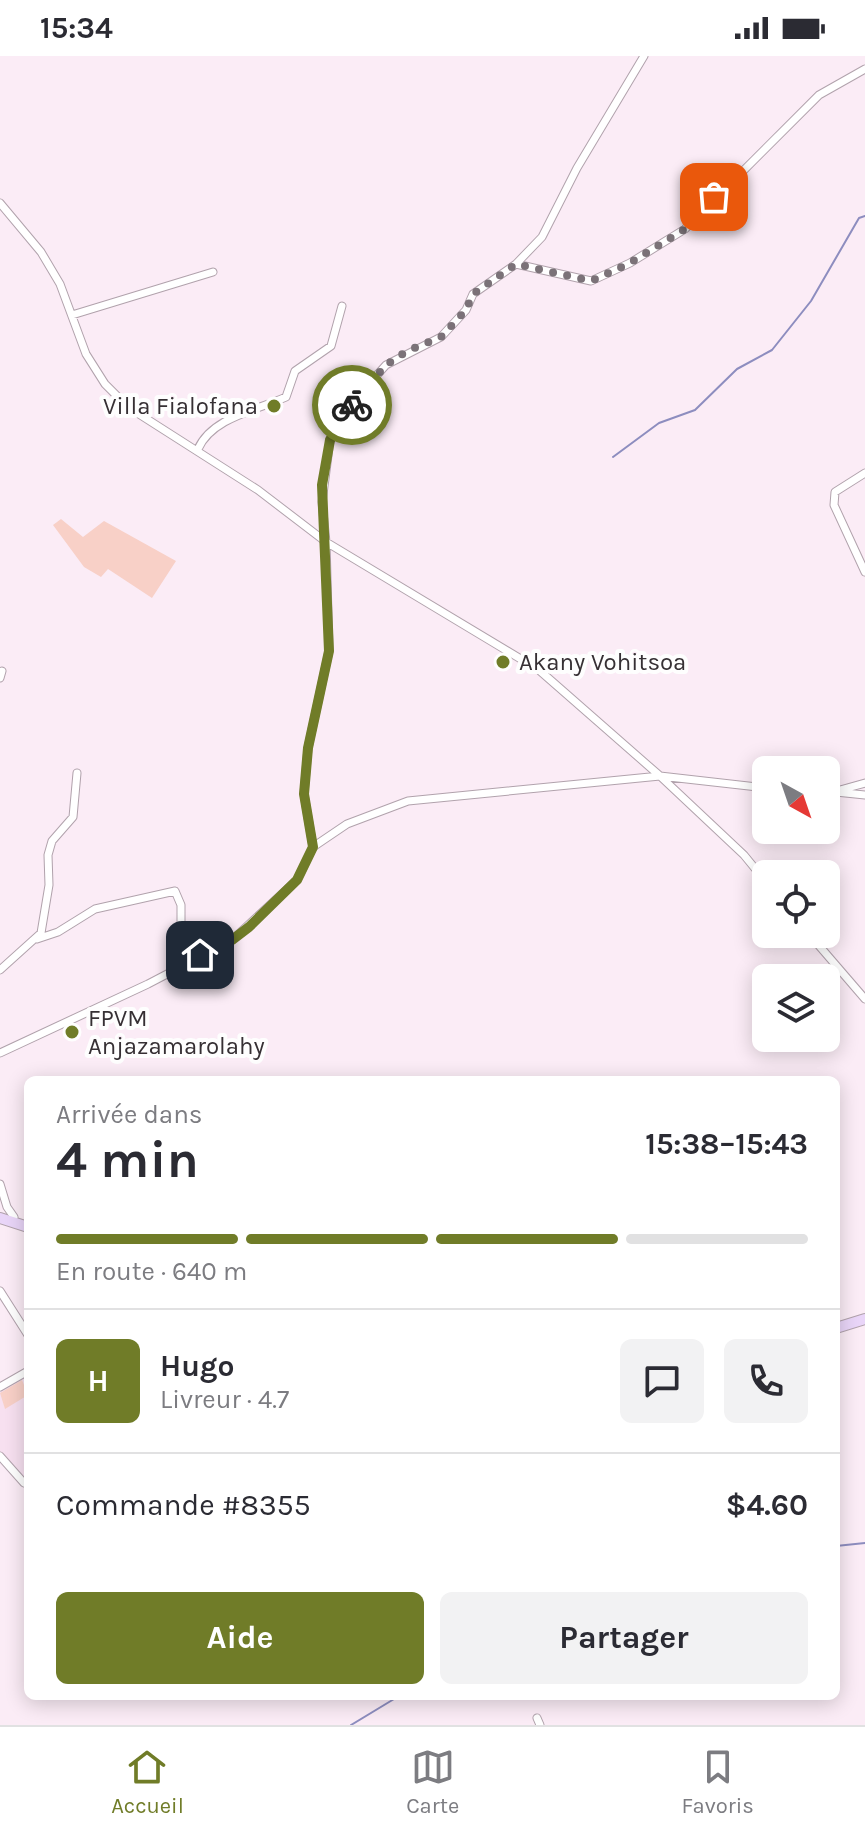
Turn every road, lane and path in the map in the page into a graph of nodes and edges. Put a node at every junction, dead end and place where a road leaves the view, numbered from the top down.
1 (644, 56) edge
2 (865, 69) edge
3 (0, 203) edge
4 (516, 264) junction
5 (213, 272) dead end
6 (342, 306) dead end
7 (72, 315) junction
8 (198, 449) junction
9 (865, 473) edge
10 (326, 542) junction
11 (865, 572) edge
12 (77, 773) dead end
13 (660, 776) junction
14 (865, 783) edge
15 (752, 786) edge
16 (840, 791) edge
17 (840, 792) edge
18 (865, 795) edge
19 (313, 847) junction
20 (752, 865) edge
21 (37, 939) junction
22 (821, 948) edge
23 (175, 967) junction
24 (0, 970) edge
25 (865, 999) edge
26 (0, 1053) edge
27 (0, 1184) edge
28 (14, 1217) dead end
29 (0, 1218) edge
30 (24, 1226) edge
31 (0, 1291) edge
32 (865, 1319) edge
33 (840, 1327) edge
34 (24, 1329) edge
35 (24, 1373) edge
36 (0, 1387) edge
37 (0, 1456) edge
38 (24, 1483) dead end

1 - 4 street
2 - 4 street
3 - 7 street
4 - 10 street
5 - 7 street
6 - 8 street
7 - 8 street
8 - 10 street
9 - 11 street
10 - 13 street
10 - 19 street
12 - 21 street
13 - 15 street
13 - 19 street
13 - 20 street
14 - 16 street
17 - 18 street
19 - 23 street
21 - 23 street
21 - 24 street
22 - 25 street
23 - 26 street
27 - 28 street
29 - 30 street
31 - 34 street
32 - 33 street
35 - 36 street
37 - 38 street

